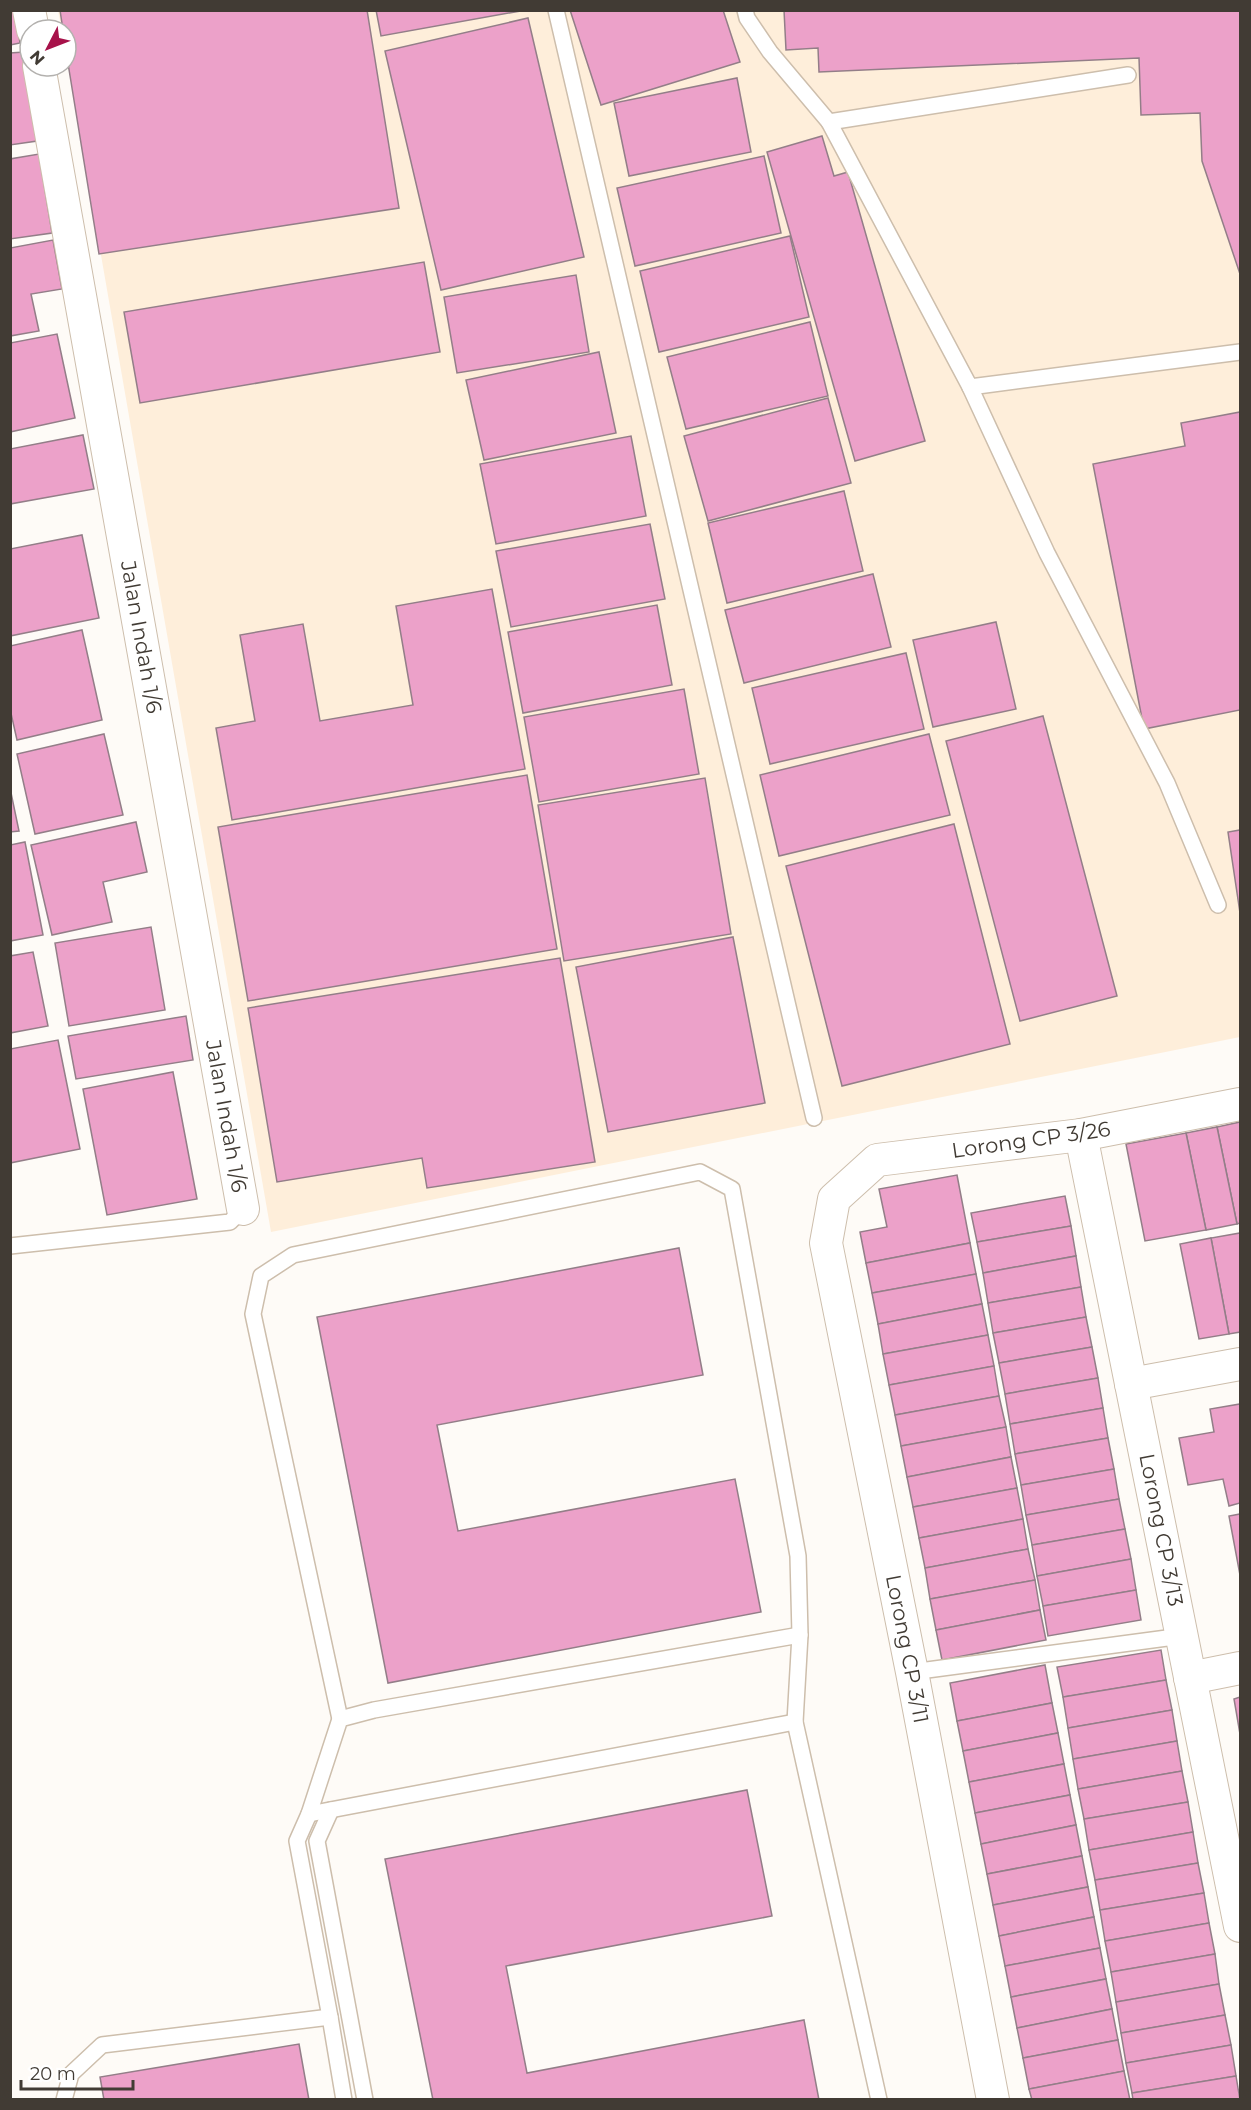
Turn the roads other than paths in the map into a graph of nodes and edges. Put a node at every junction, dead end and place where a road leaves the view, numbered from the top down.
1 (555, 10) edge
2 (745, 10) edge
3 (1128, 75) dead end
4 (41, 78) edge
5 (830, 122) junction
6 (1240, 352) edge
7 (970, 387) junction
8 (1218, 905) dead end
9 (1240, 1104) edge
10 (814, 1118) dead end
11 (1081, 1135) junction
12 (834, 1199) joint
13 (243, 1209) joint
14 (10, 1246) edge
15 (1240, 1364) edge
16 (1131, 1384) junction
17 (800, 1635) junction
18 (1182, 1635) junction
19 (1240, 1668) edge
20 (912, 1672) junction
21 (1190, 1678) junction
22 (340, 1719) junction
23 (795, 1722) junction
24 (331, 1810) junction
25 (309, 1814) junction
26 (1240, 1920) edge
27 (330, 2017) junction
28 (64, 2100) edge
29 (344, 2100) edge
30 (365, 2100) edge
31 (879, 2100) edge
32 (993, 2100) edge

1 - 10 lane
2 - 5 lane
3 - 5 lane
4 - 13 street, Jalan Indah 1/6
5 - 7 lane
6 - 7 lane
7 - 8 lane
9 - 11 street, Lorong CP 3/26
11 - 12 street, Lorong CP 3/26
11 - 16 street, Lorong CP 3/13
12 - 20 street, Lorong CP 3/11
13 - 14 lane
15 - 16 street
16 - 18 street, Lorong CP 3/13
17 - 22 lane
17 - 22 lane
17 - 23 lane
18 - 20 lane
18 - 21 street, Lorong CP 3/13
19 - 21 street
20 - 32 street, Lorong CP 3/11
21 - 26 street, Lorong CP 3/13
22 - 25 lane
23 - 24 lane
23 - 31 lane
24 - 25 lane
24 - 30 lane
25 - 27 lane
27 - 28 lane
27 - 29 lane

